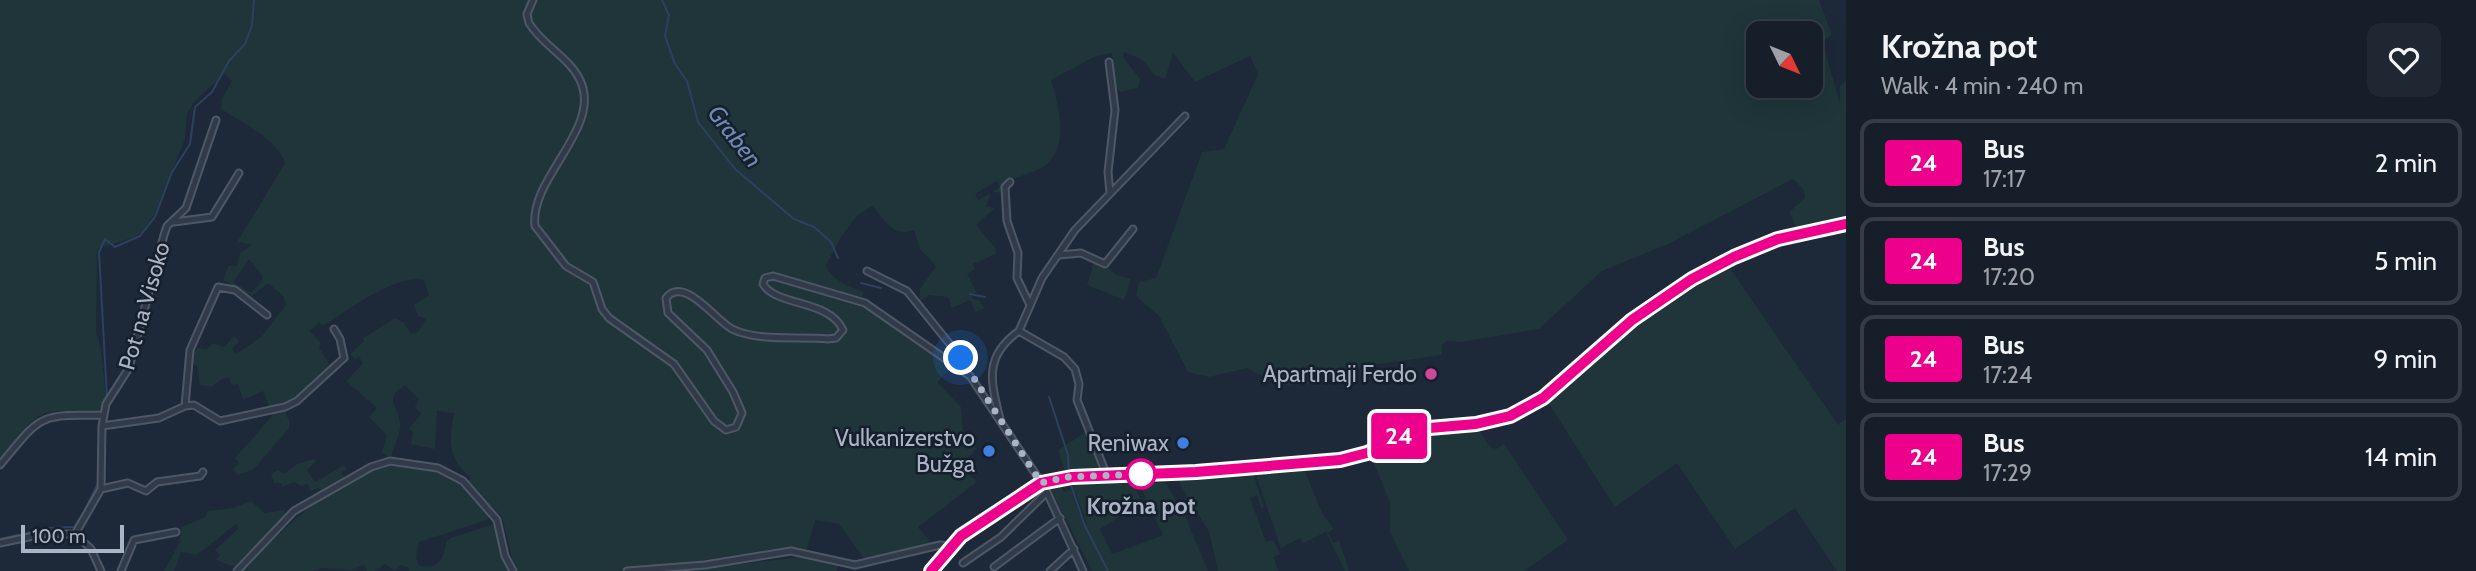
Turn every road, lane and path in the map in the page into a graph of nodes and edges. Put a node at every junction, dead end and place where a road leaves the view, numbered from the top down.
1 (533, 0) edge
2 (1109, 62) dead end
3 (1185, 116) dead end
4 (216, 120) dead end
5 (239, 173) dead end
6 (1010, 182) dead end
7 (1110, 193) junction
8 (171, 222) junction
9 (1846, 224) edge
10 (1133, 229) dead end
11 (1059, 255) junction
12 (867, 271) dead end
13 (1030, 305) junction
14 (267, 315) dead end
15 (334, 329) dead end
16 (1019, 331) junction
17 (970, 376) junction
18 (185, 406) junction
19 (103, 415) junction
20 (102, 426) junction
21 (1002, 426) junction
22 (0, 465) edge
23 (203, 472) dead end
24 (1107, 476) junction
25 (1041, 483) junction
26 (101, 489) junction
27 (1047, 492) junction
28 (1060, 518) junction
29 (176, 532) dead end
30 (75, 534) junction
31 (0, 543) edge
32 (950, 546) junction
33 (1074, 549) junction
34 (963, 563) dead end
35 (993, 567) dead end
36 (101, 571) edge
37 (121, 571) edge
38 (237, 571) edge
39 (513, 571) edge
40 (627, 571) edge
41 (931, 571) edge
42 (1050, 571) edge
43 (1083, 571) edge

1 - 17 street
2 - 7 street
3 - 7 street
4 - 8 street, Pot na Visoko
5 - 8 street
6 - 13 street
7 - 11 street
8 - 19 street, Pot na Visoko
9 - 24 street
10 - 11 street
11 - 13 street
12 - 17 street
13 - 16 street
14 - 18 street
15 - 18 street
16 - 21 street
16 - 24 street
17 - 21 street
18 - 20 street
19 - 20 street, Pot na Visoko
19 - 22 street
20 - 26 street, Pot na Visoko
21 - 25 street
23 - 26 street
24 - 25 street
25 - 27 street
25 - 32 street
26 - 30 street, Pot na Visoko
27 - 28 street
27 - 34 street
28 - 33 street
28 - 35 street
29 - 37 street
30 - 31 street
30 - 36 street
32 - 40 street
32 - 41 street
33 - 42 street
33 - 43 street
38 - 39 street

